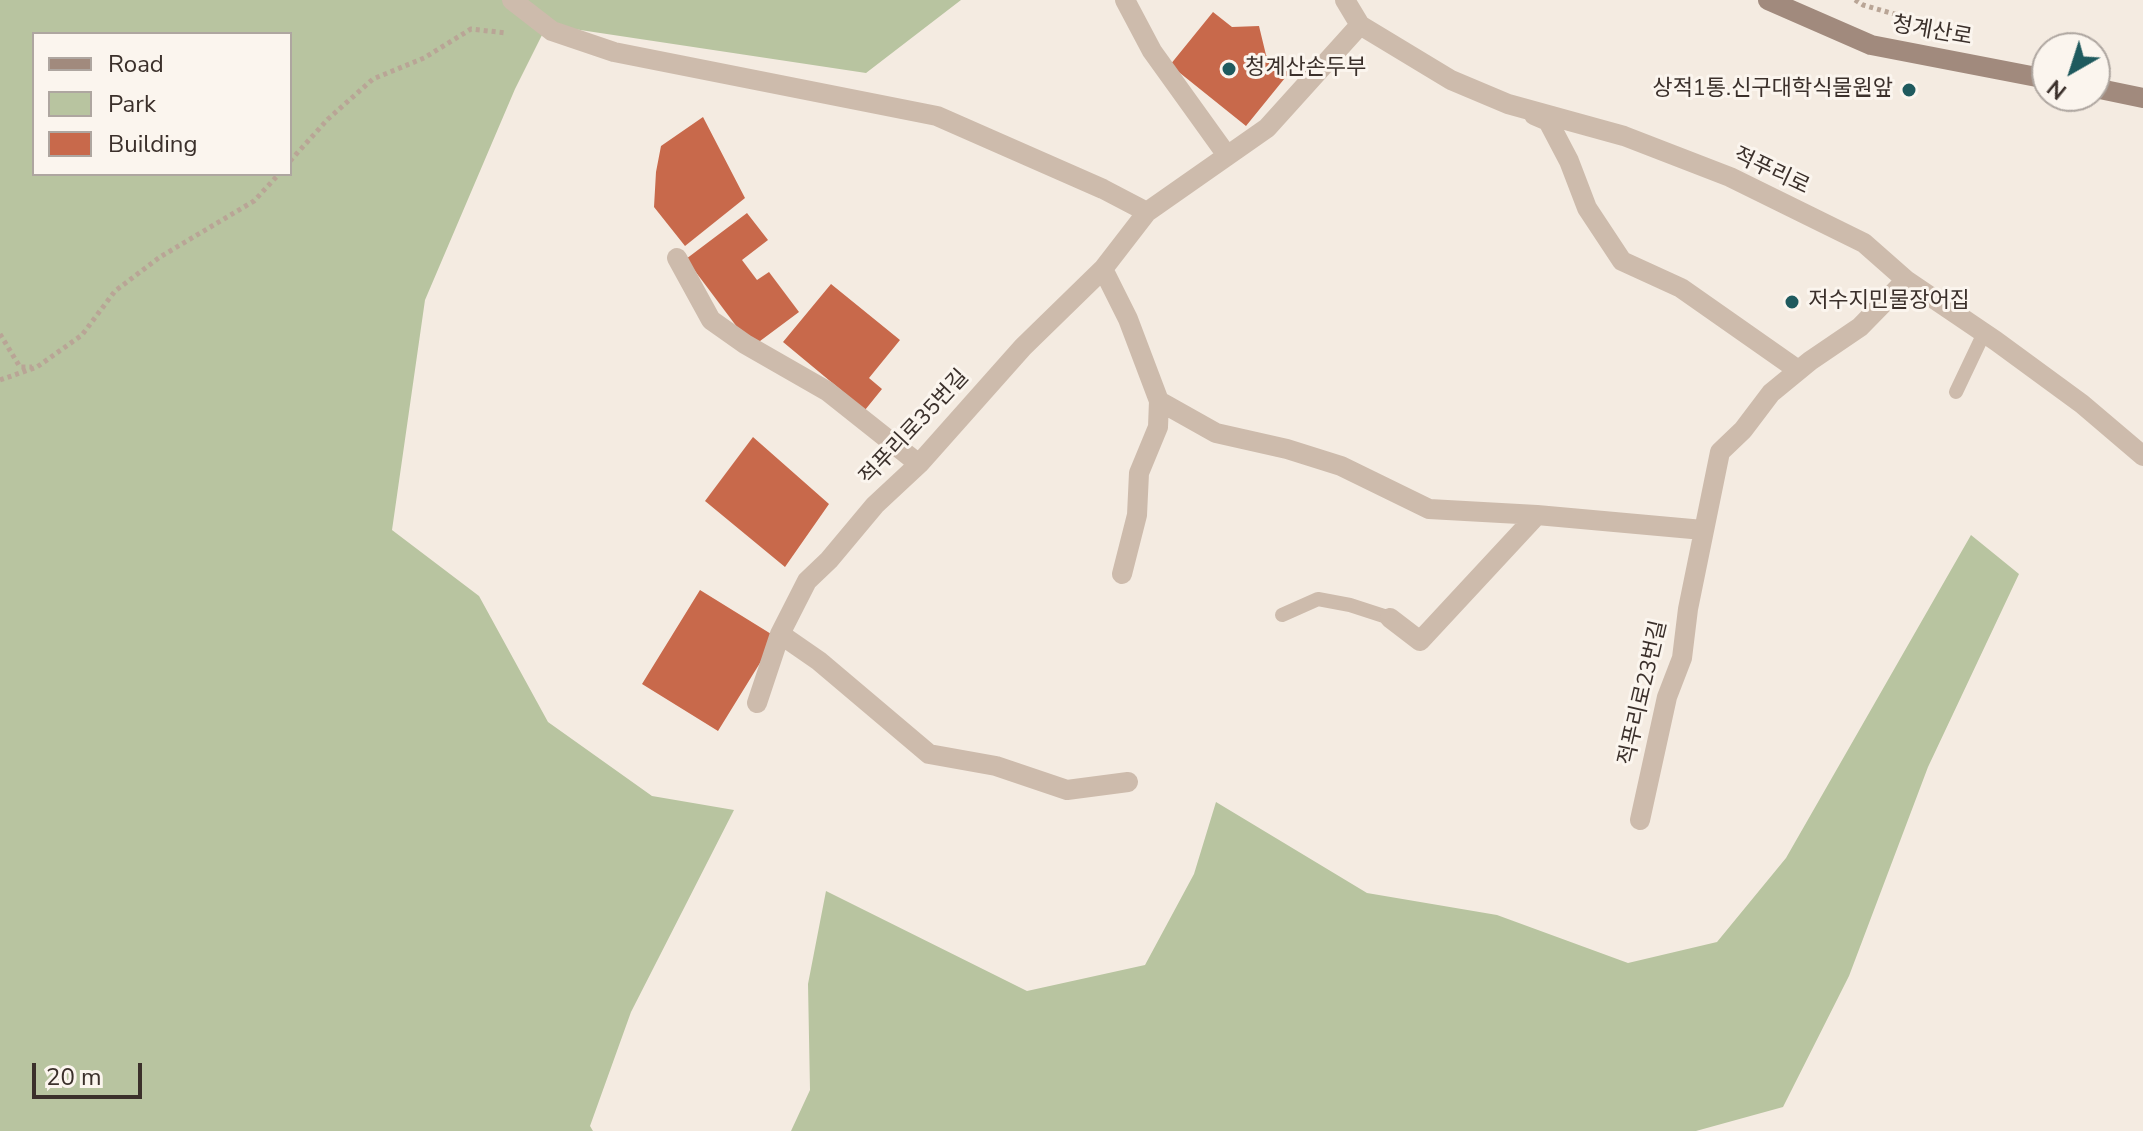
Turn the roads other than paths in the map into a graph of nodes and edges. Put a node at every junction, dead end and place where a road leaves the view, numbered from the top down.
1 (512, 0) edge
2 (1125, 0) edge
3 (1345, 0) edge
4 (1768, 0) edge
5 (1360, 25) junction
6 (2031, 76) edge
7 (2111, 91) edge
8 (2143, 98) edge
9 (1508, 104) junction
10 (1226, 154) junction
11 (1147, 212) junction
12 (677, 258) dead end
13 (1103, 269) junction
14 (1906, 280) junction
15 (1984, 333) junction
16 (1798, 370) junction
17 (1956, 392) dead end
18 (1159, 401) junction
19 (2143, 456) edge
20 (919, 464) junction
21 (1537, 515) junction
22 (1703, 530) junction
23 (1122, 574) dead end
24 (1282, 615) dead end
25 (1390, 618) joint
26 (780, 634) junction
27 (757, 703) dead end
28 (1128, 782) dead end
29 (1640, 820) dead end

1 - 11 street
2 - 10 street
3 - 5 street, 적푸리로
4 - 6 main road, 청계산로
5 - 9 street, 적푸리로
5 - 10 street, 적푸리로35번길
7 - 8 main road
9 - 14 street, 적푸리로
9 - 16 street
10 - 11 street, 적푸리로35번길
11 - 13 street, 적푸리로35번길
12 - 20 street
13 - 18 street
13 - 20 street, 적푸리로35번길
14 - 15 street, 적푸리로
14 - 16 street, 적푸리로23번길
15 - 17 lane
15 - 19 street, 적푸리로
16 - 22 street, 적푸리로23번길
18 - 21 street
18 - 23 street
20 - 26 street, 적푸리로35번길
21 - 22 street
21 - 25 street
22 - 29 street, 적푸리로23번길
24 - 25 lane
26 - 27 street, 적푸리로35번길
26 - 28 street

